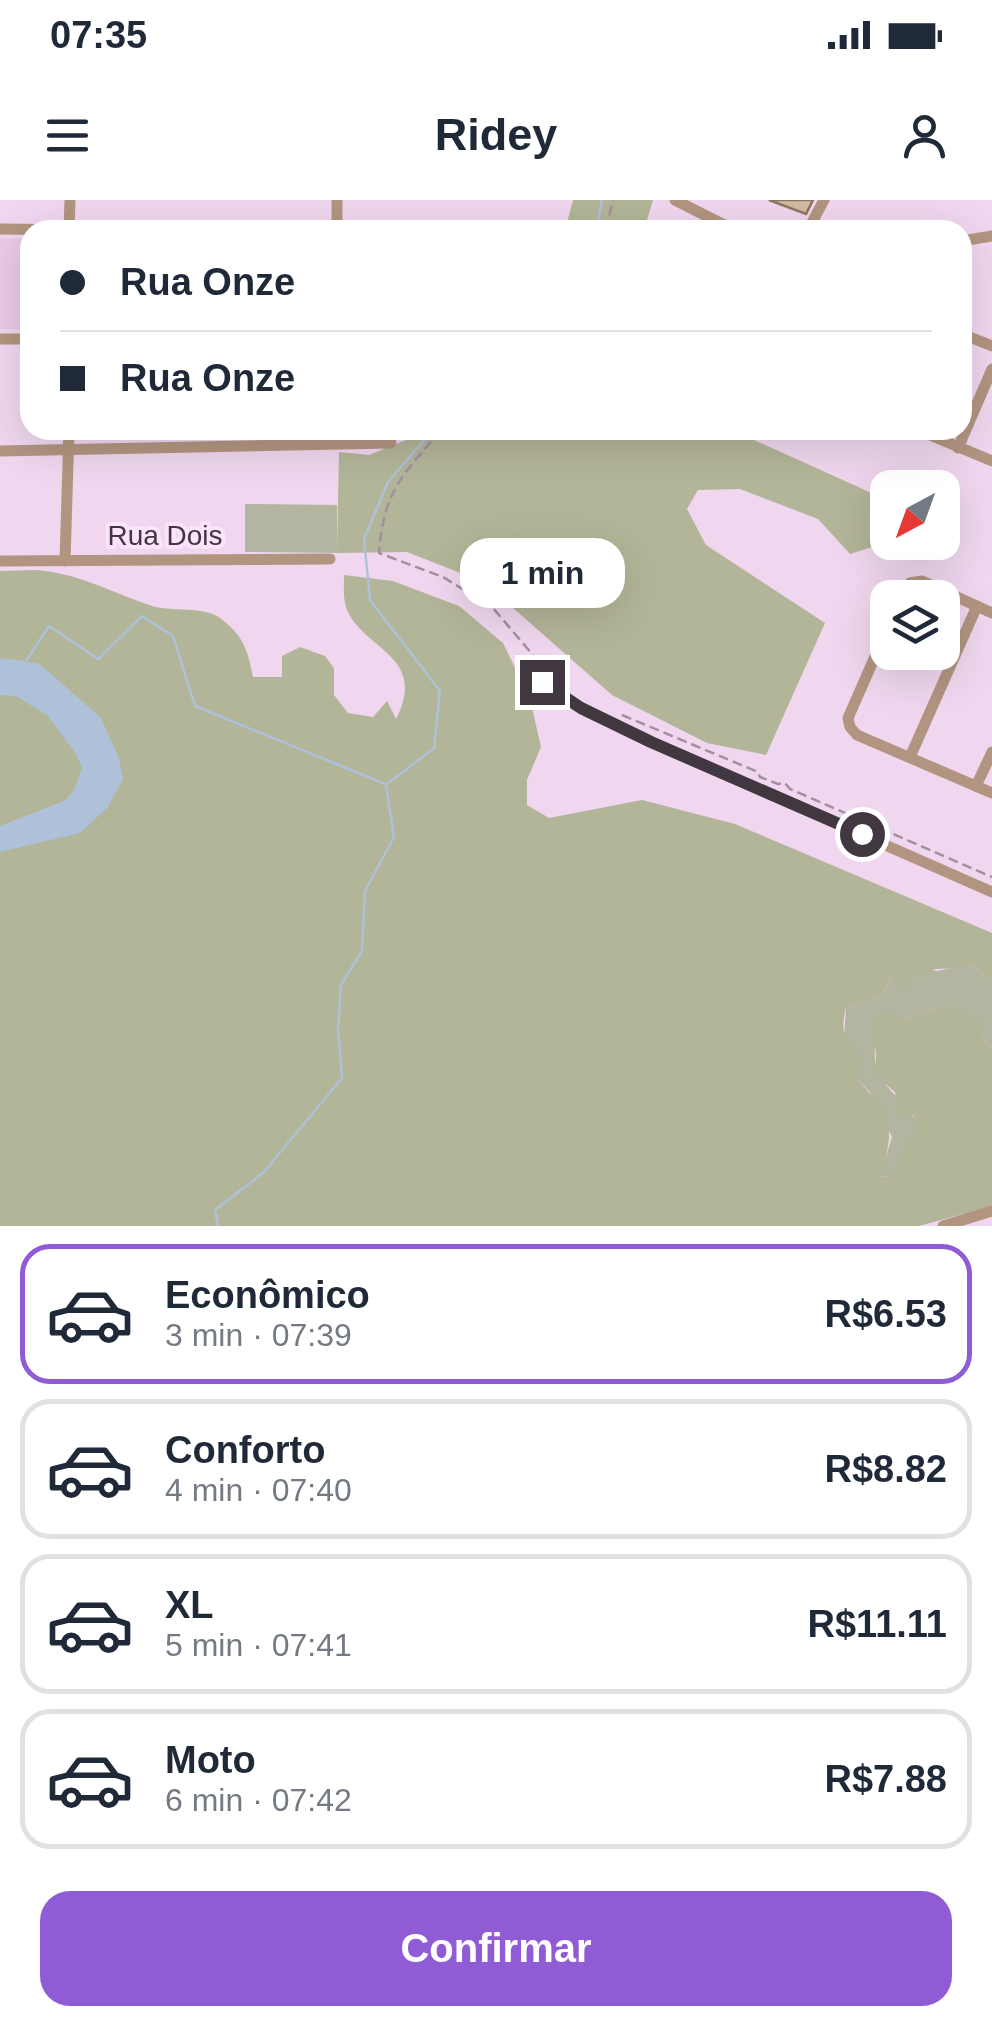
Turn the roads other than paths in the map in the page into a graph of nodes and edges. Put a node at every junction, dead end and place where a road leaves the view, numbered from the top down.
1 (675, 200) edge
2 (714, 220) edge
3 (992, 369) edge
4 (972, 415) edge
5 (69, 440) edge
6 (940, 440) edge
7 (961, 440) edge
8 (390, 443) dead end
9 (958, 448) junction
10 (0, 451) edge
11 (69, 452) junction
12 (992, 461) edge
13 (330, 559) dead end
14 (0, 560) edge
15 (65, 561) junction
16 (960, 598) edge
17 (977, 606) junction
18 (992, 613) edge
19 (870, 670) edge
20 (542, 682) road end
21 (992, 752) edge
22 (910, 757) junction
23 (976, 786) junction
24 (992, 794) edge
25 (992, 892) edge
26 (992, 1211) edge
27 (943, 1226) edge

1 - 2 street
3 - 4 street
5 - 11 street
6 - 9 street
7 - 9 street
8 - 11 street
9 - 12 street
10 - 11 street
11 - 15 street
13 - 15 street, Rua Dois
14 - 15 street, Rua Dois
16 - 17 street
17 - 18 street
17 - 22 street
19 - 22 street
20 - 25 street
21 - 23 street
22 - 23 street
23 - 24 street
26 - 27 street

